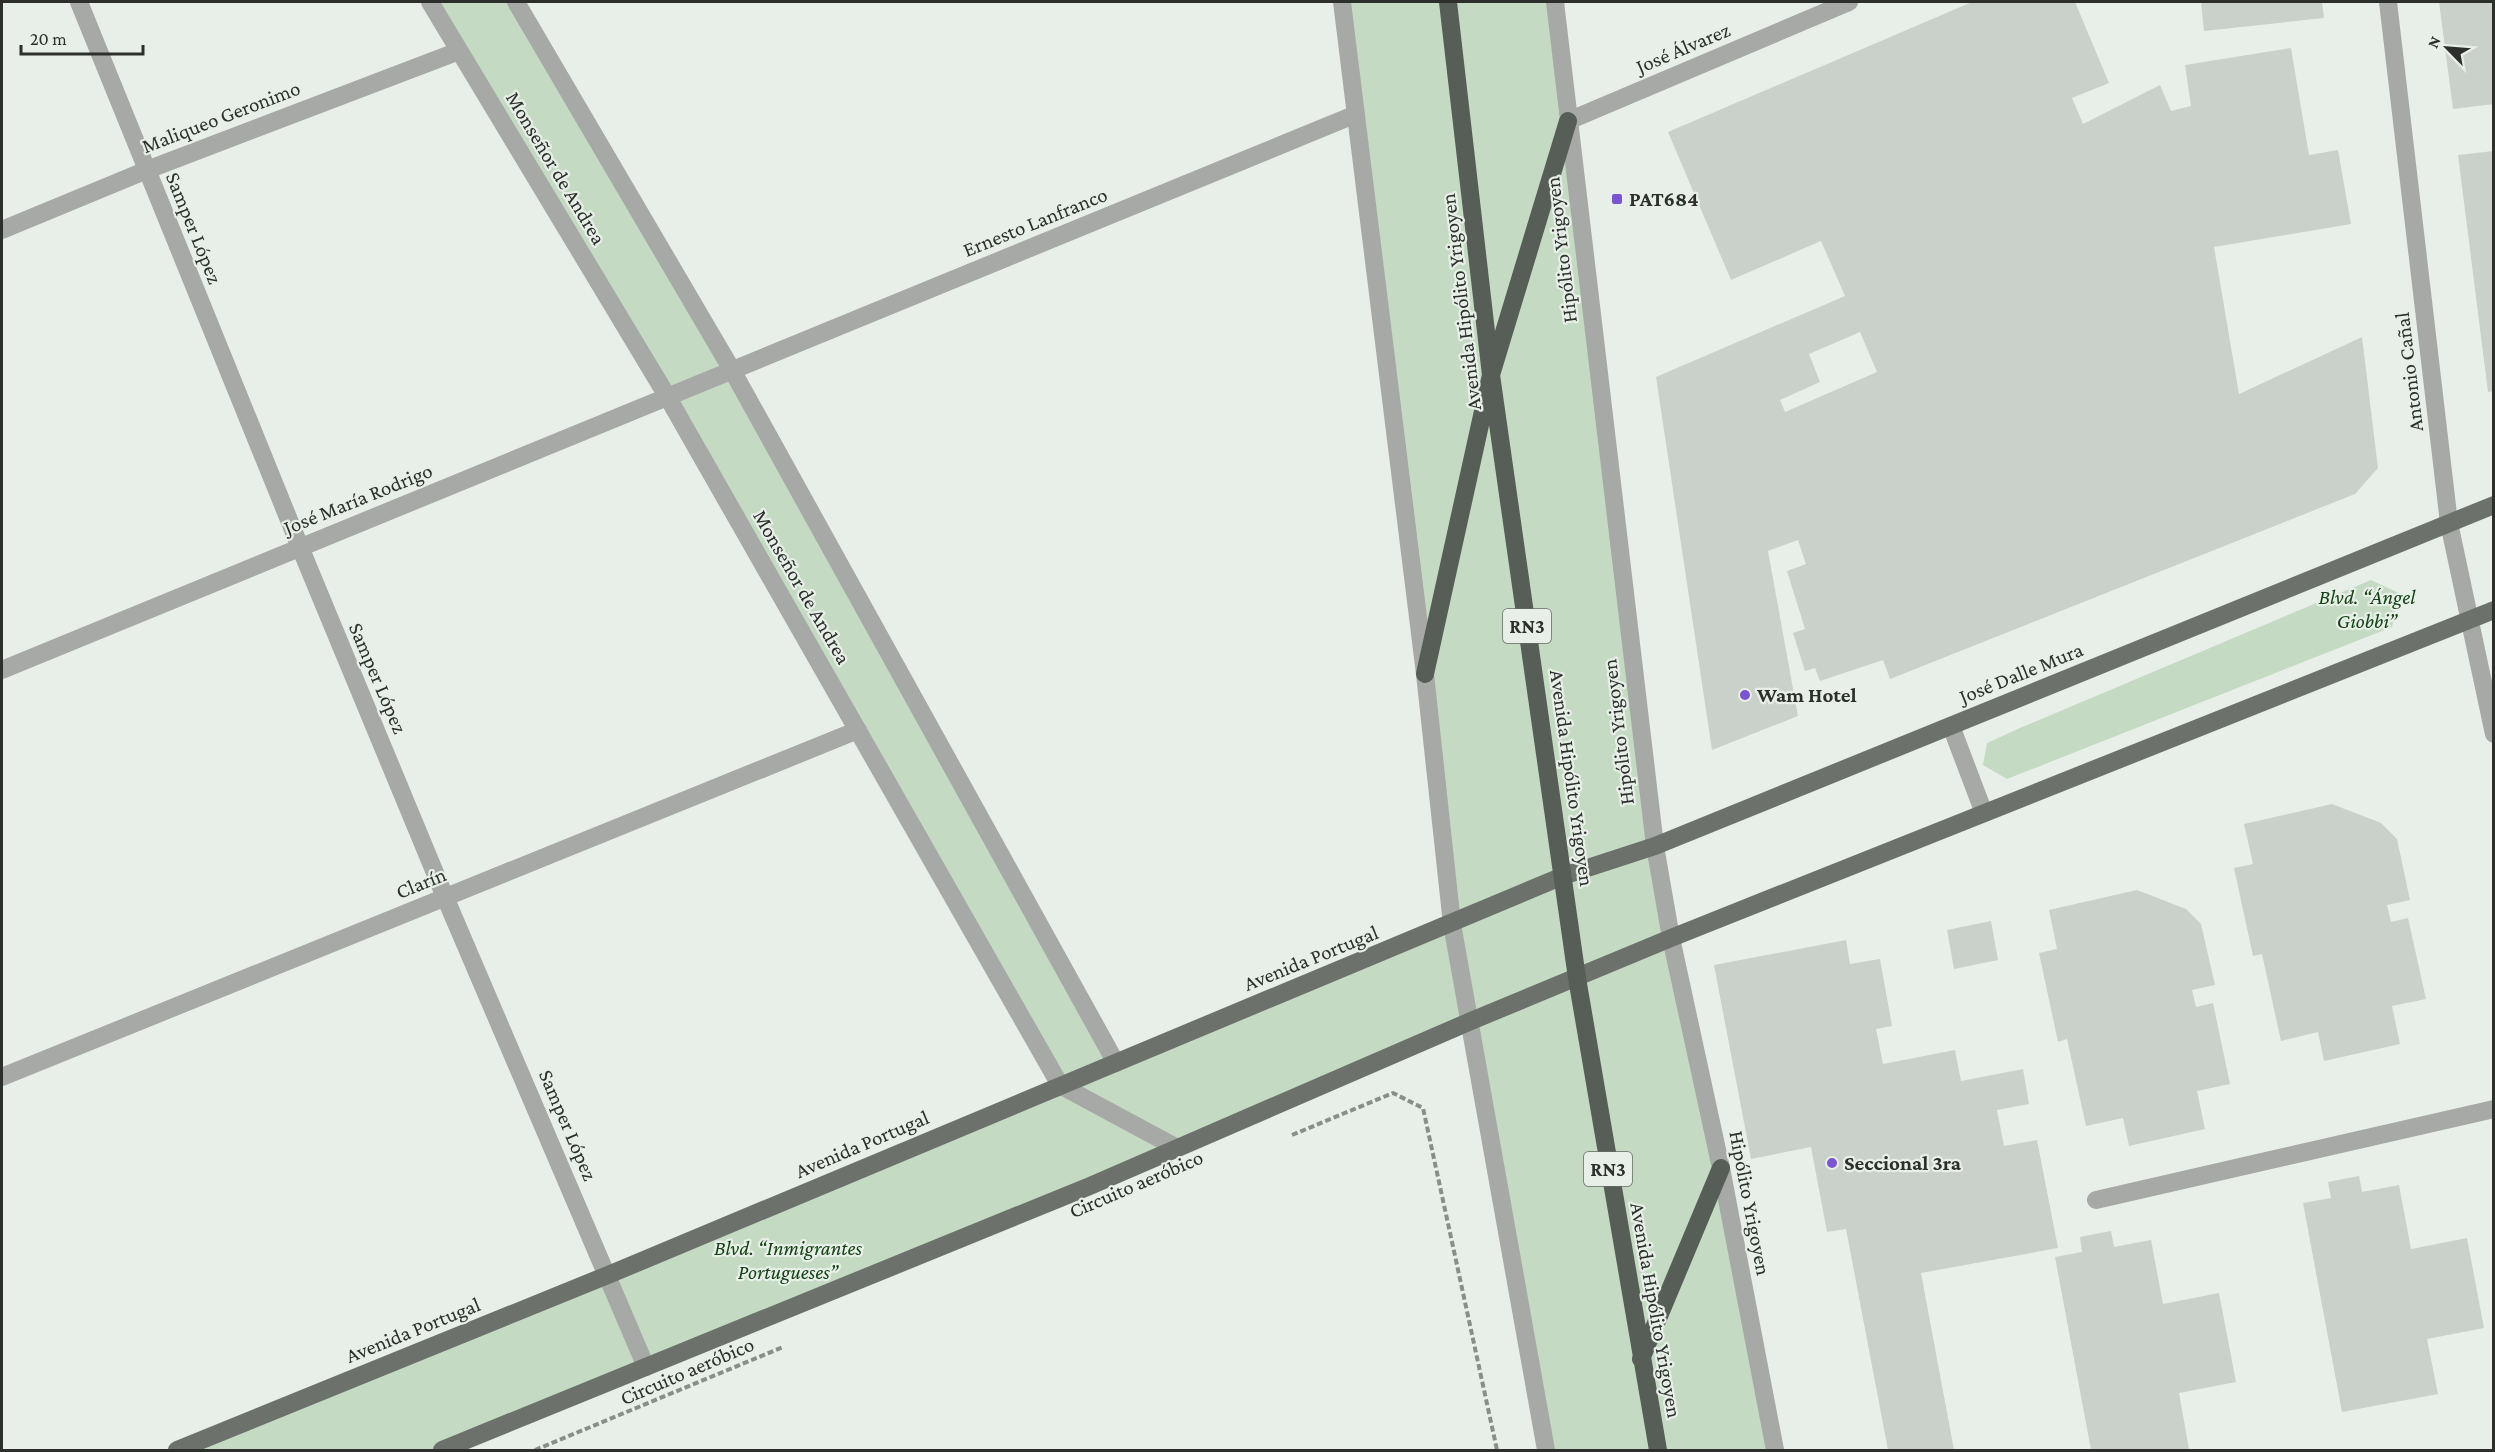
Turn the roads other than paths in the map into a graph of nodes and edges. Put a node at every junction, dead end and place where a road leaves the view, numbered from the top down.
1 (79, 2) edge
2 (430, 2) edge
3 (516, 2) edge
4 (1342, 2) edge
5 (1448, 2) edge
6 (1555, 2) edge
7 (1849, 2) edge
8 (2388, 2) edge
9 (459, 51) junction
10 (1354, 115) junction
11 (1568, 122) junction
12 (147, 170) junction
13 (2, 230) edge
14 (732, 370) junction
15 (1491, 375) junction
16 (667, 396) junction
17 (2493, 505) edge
18 (2449, 523) junction
19 (300, 547) junction
20 (2493, 610) edge
21 (2469, 620) junction
22 (2, 670) edge
23 (1425, 674) junction
24 (1951, 726) junction
25 (858, 730) junction
26 (2493, 734) edge
27 (1984, 813) junction
28 (1654, 846) junction
29 (1563, 876) junction
30 (445, 897) junction
31 (1452, 924) junction
32 (1671, 938) junction
33 (1577, 978) junction
34 (1471, 1021) junction
35 (1116, 1063) junction
36 (2, 1077) edge
37 (1060, 1085) junction
38 (2493, 1108) edge
39 (1177, 1148) junction
40 (1721, 1168) junction
41 (2096, 1200) dead end
42 (608, 1275) junction
43 (1641, 1359) junction
44 (646, 1367) junction
45 (177, 1450) edge
46 (442, 1450) edge
47 (1546, 1450) edge
48 (1658, 1450) edge
49 (1775, 1450) edge

1 - 12 street, Samper López
2 - 9 street, Monseñor de Andrea
3 - 14 street, Monseñor de Andrea
4 - 10 street
5 - 15 highway, Avenida Hipólito Yrigoyen / RN3
6 - 11 street, Hipólito Yrigoyen
7 - 11 street, José Álvarez
8 - 18 street, Antonio Cañal
9 - 12 street, Maliqueo Geronimo
9 - 16 street, Monseñor de Andrea
10 - 14 street, Ernesto Lanfranco
10 - 23 street
11 - 15 highway
11 - 28 street, Hipólito Yrigoyen
12 - 13 street, Maliqueo Geronimo
12 - 19 street, Samper López
14 - 16 street, José María Rodrigo
14 - 35 street, Monseñor de Andrea
15 - 23 highway
15 - 29 highway, Avenida Hipólito Yrigoyen / RN3
16 - 19 street, José María Rodrigo
16 - 25 street, Monseñor de Andrea
17 - 18 main road, José Dalle Mura
18 - 21 street, Antonio Cañal
18 - 24 main road, José Dalle Mura
19 - 22 street, José María Rodrigo
19 - 30 street, Samper López
20 - 21 main road
21 - 26 street, Antonio Cañal
21 - 27 main road
23 - 31 street
24 - 27 street
24 - 28 main road, José Dalle Mura
25 - 30 street, Clarín
25 - 37 street, Monseñor de Andrea
27 - 32 main road
28 - 29 main road, José Dalle Mura
28 - 32 street, Hipólito Yrigoyen
29 - 31 main road, Avenida Portugal
29 - 33 highway, Avenida Hipólito Yrigoyen / RN3
30 - 36 street, Clarín
30 - 42 street, Samper López
31 - 34 street
31 - 35 main road, Avenida Portugal
32 - 33 main road
32 - 40 street, Hipólito Yrigoyen
33 - 34 main road
33 - 43 highway, Avenida Hipólito Yrigoyen / RN3
34 - 39 main road
34 - 47 street
35 - 37 main road, Avenida Portugal
37 - 39 street
37 - 42 main road, Avenida Portugal
38 - 41 street
39 - 44 main road
40 - 43 highway
40 - 49 street, Hipólito Yrigoyen
42 - 44 street, Samper López
42 - 45 main road, Avenida Portugal
43 - 48 highway, Avenida Hipólito Yrigoyen / RN3
44 - 46 main road

